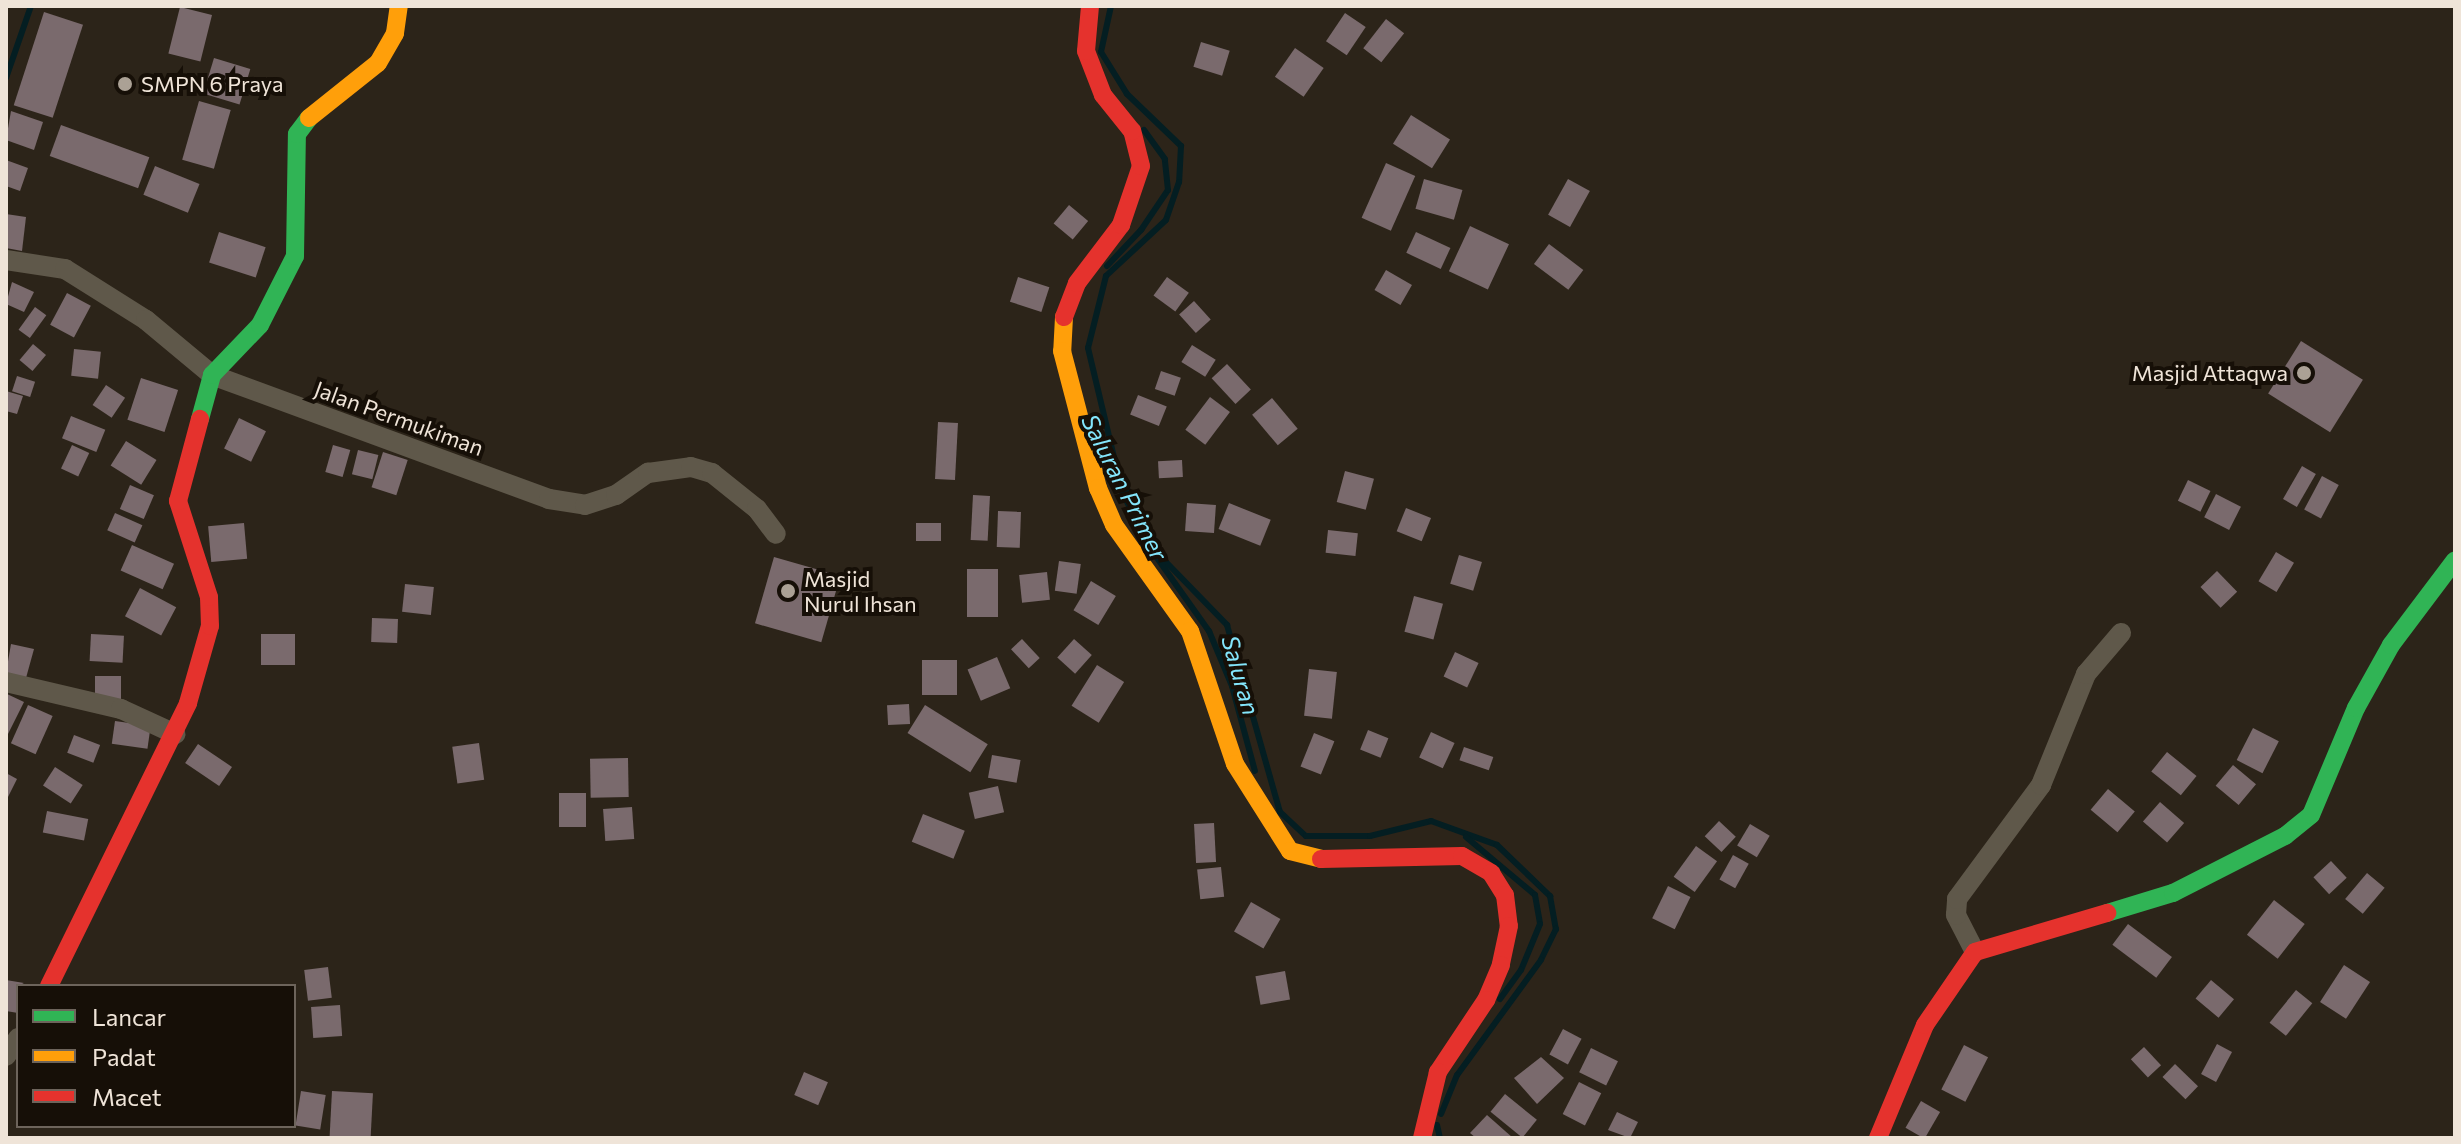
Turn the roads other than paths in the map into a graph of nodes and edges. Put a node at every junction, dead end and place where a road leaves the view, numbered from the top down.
1 (399, 6) edge
2 (1090, 6) edge
3 (6, 260) edge
4 (212, 375) junction
5 (776, 534) dead end
6 (2455, 560) edge
7 (2121, 633) dead end
8 (6, 682) edge
9 (175, 734) junction
10 (1975, 952) junction
11 (50, 984) edge
12 (1422, 1138) edge
13 (1878, 1138) edge

1 - 4 street
2 - 12 street
3 - 4 street, Jalan Permukiman
4 - 5 street, Jalan Permukiman
4 - 9 street
6 - 10 street
7 - 10 street
8 - 9 street
9 - 11 street
10 - 13 street

